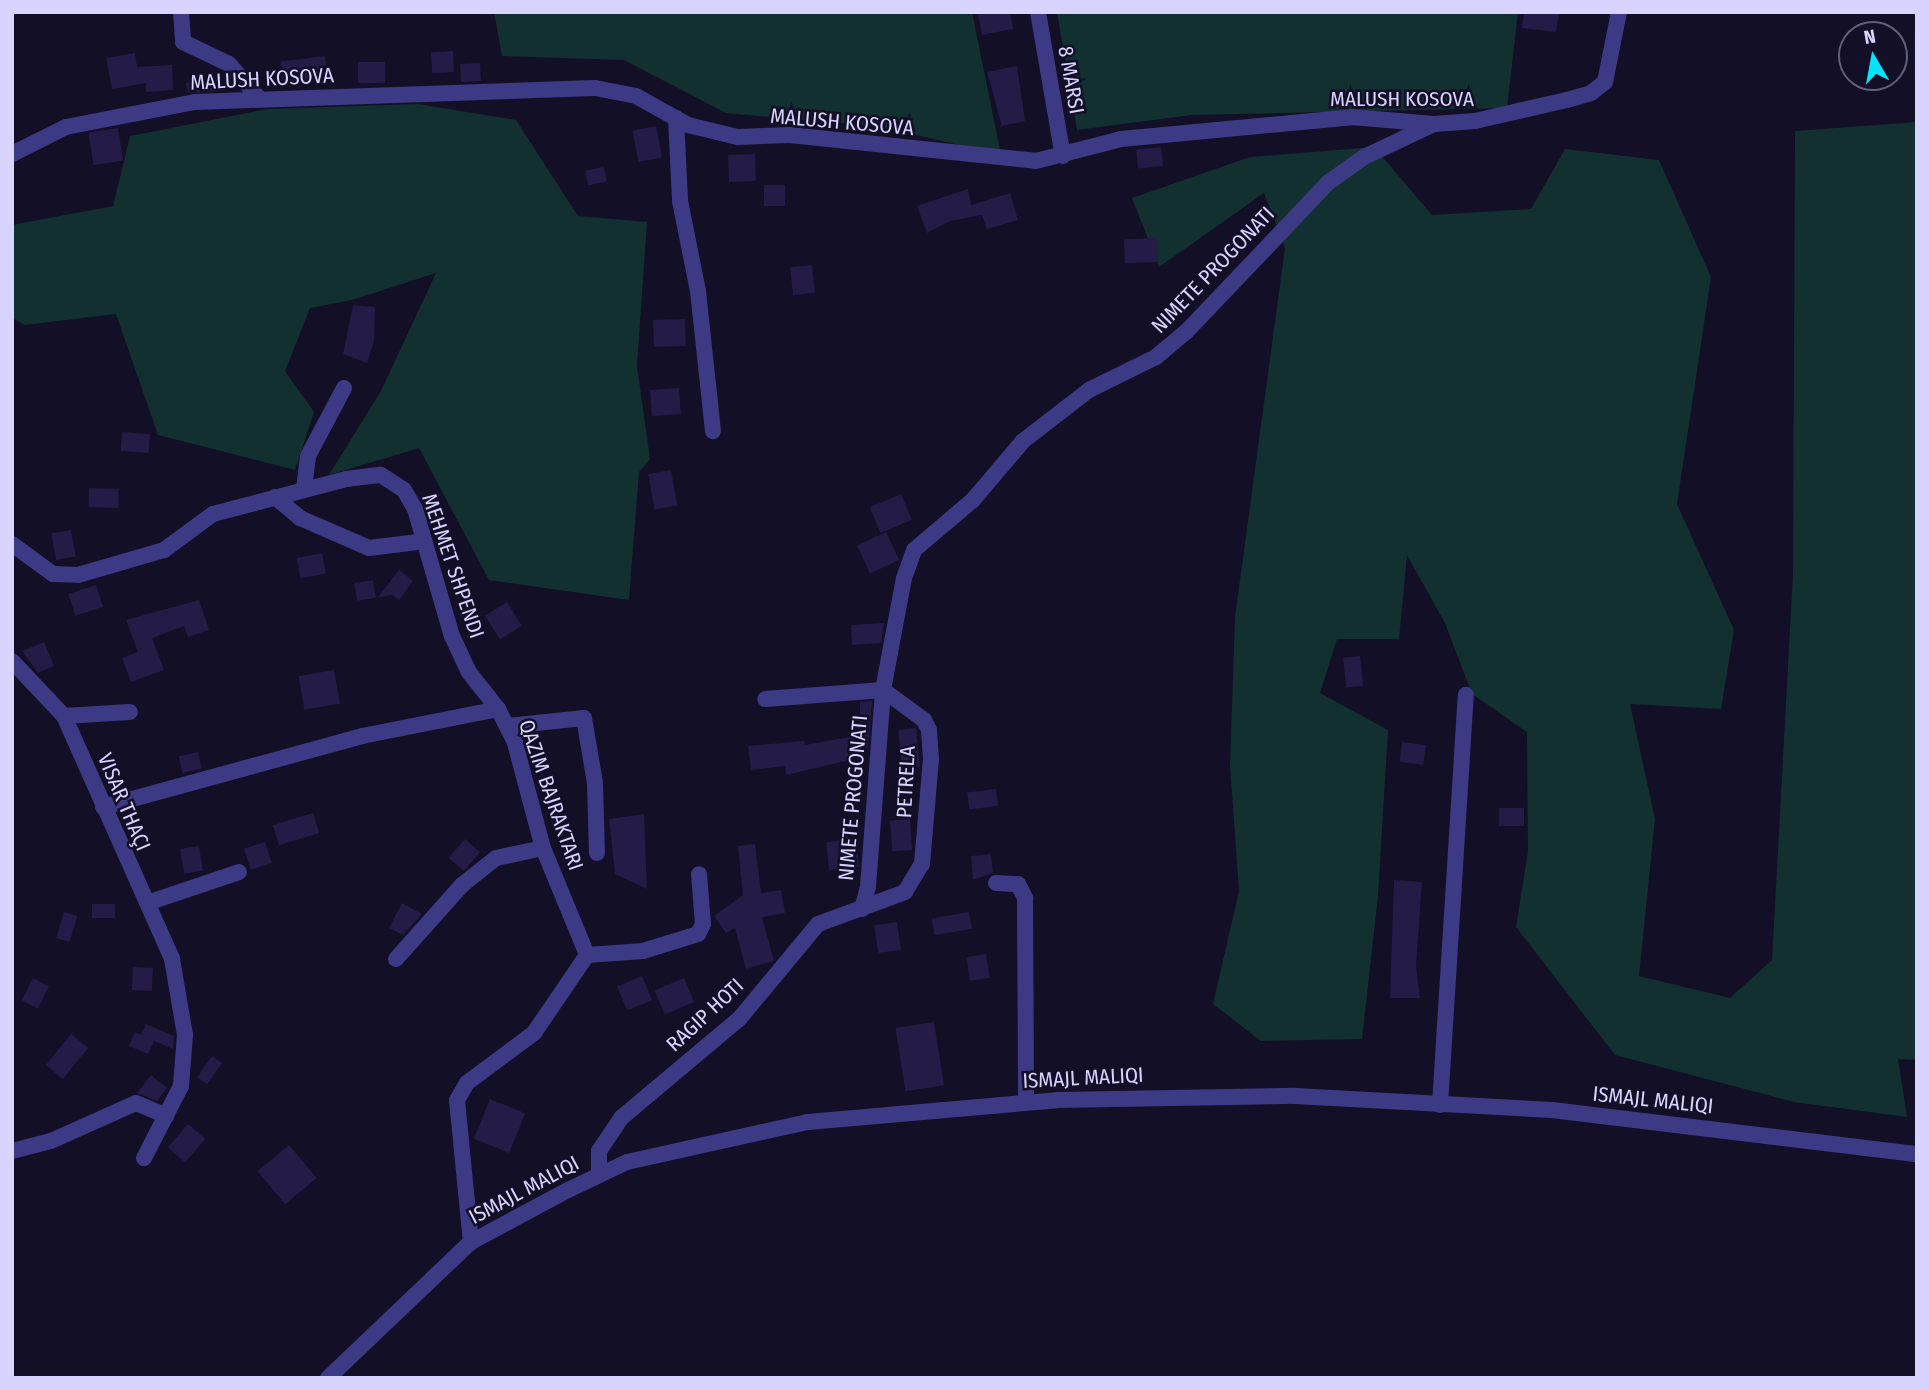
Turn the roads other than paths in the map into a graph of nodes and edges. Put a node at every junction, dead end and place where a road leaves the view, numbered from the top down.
1 (181, 12) edge
2 (1038, 12) edge
3 (1619, 12) edge
4 (258, 97) junction
5 (676, 118) junction
6 (1434, 124) junction
7 (12, 154) edge
8 (1063, 156) junction
9 (344, 388) dead end
10 (713, 430) dead end
11 (304, 489) junction
12 (275, 497) junction
13 (425, 541) junction
14 (12, 544) edge
15 (12, 661) edge
16 (883, 690) junction
17 (1466, 695) dead end
18 (765, 699) dead end
19 (498, 709) junction
20 (130, 712) dead end
21 (64, 716) junction
22 (508, 726) junction
23 (103, 807) junction
24 (543, 848) junction
25 (597, 853) dead end
26 (239, 872) dead end
27 (699, 874) dead end
28 (996, 883) dead end
29 (905, 892) joint
30 (147, 903) junction
31 (862, 909) junction
32 (587, 955) junction
33 (396, 959) dead end
34 (1026, 1102) junction
35 (1440, 1105) junction
36 (166, 1116) junction
37 (12, 1151) edge
38 (1917, 1154) edge
39 (144, 1158) dead end
40 (598, 1175) junction
41 (471, 1242) junction
42 (328, 1378) edge

1 - 4 street
2 - 8 street, 8 MARSI
3 - 6 street, MALUSH KOSOVA
4 - 5 street, MALUSH KOSOVA
4 - 7 street, MALUSH KOSOVA
5 - 8 street, MALUSH KOSOVA
5 - 10 street
6 - 8 street, MALUSH KOSOVA
6 - 16 street, NIMETE PROGONATI
9 - 11 street
11 - 12 street, MEHMET SHPENDI
11 - 13 street, MEHMET SHPENDI
12 - 13 street
12 - 14 street, MEHMET SHPENDI
13 - 19 street, MEHMET SHPENDI
15 - 21 street, VISAR THAÇI
16 - 18 street, NIMETE PROGONATI
16 - 29 street, PETRELA
16 - 31 street, NIMETE PROGONATI
17 - 35 street
19 - 22 street, QAZIM BAJRAKTARI
19 - 23 street, QAZIM BAJRAKTARI
20 - 21 street
21 - 23 street, VISAR THAÇI
22 - 24 street, QAZIM BAJRAKTARI
22 - 25 street
23 - 30 street, VISAR THAÇI
24 - 32 street, QAZIM BAJRAKTARI
24 - 33 street
26 - 30 street
27 - 32 street
28 - 34 street
29 - 31 street, RAGIP HOTI
30 - 36 street, VISAR THAÇI
31 - 40 street, RAGIP HOTI
32 - 41 street
34 - 35 street, ISMAJL MALIQI
34 - 40 street, ISMAJL MALIQI
35 - 38 street, ISMAJL MALIQI
36 - 37 street
36 - 39 street, VISAR THAÇI
40 - 41 street, ISMAJL MALIQI
41 - 42 street, ISMAJL MALIQI

